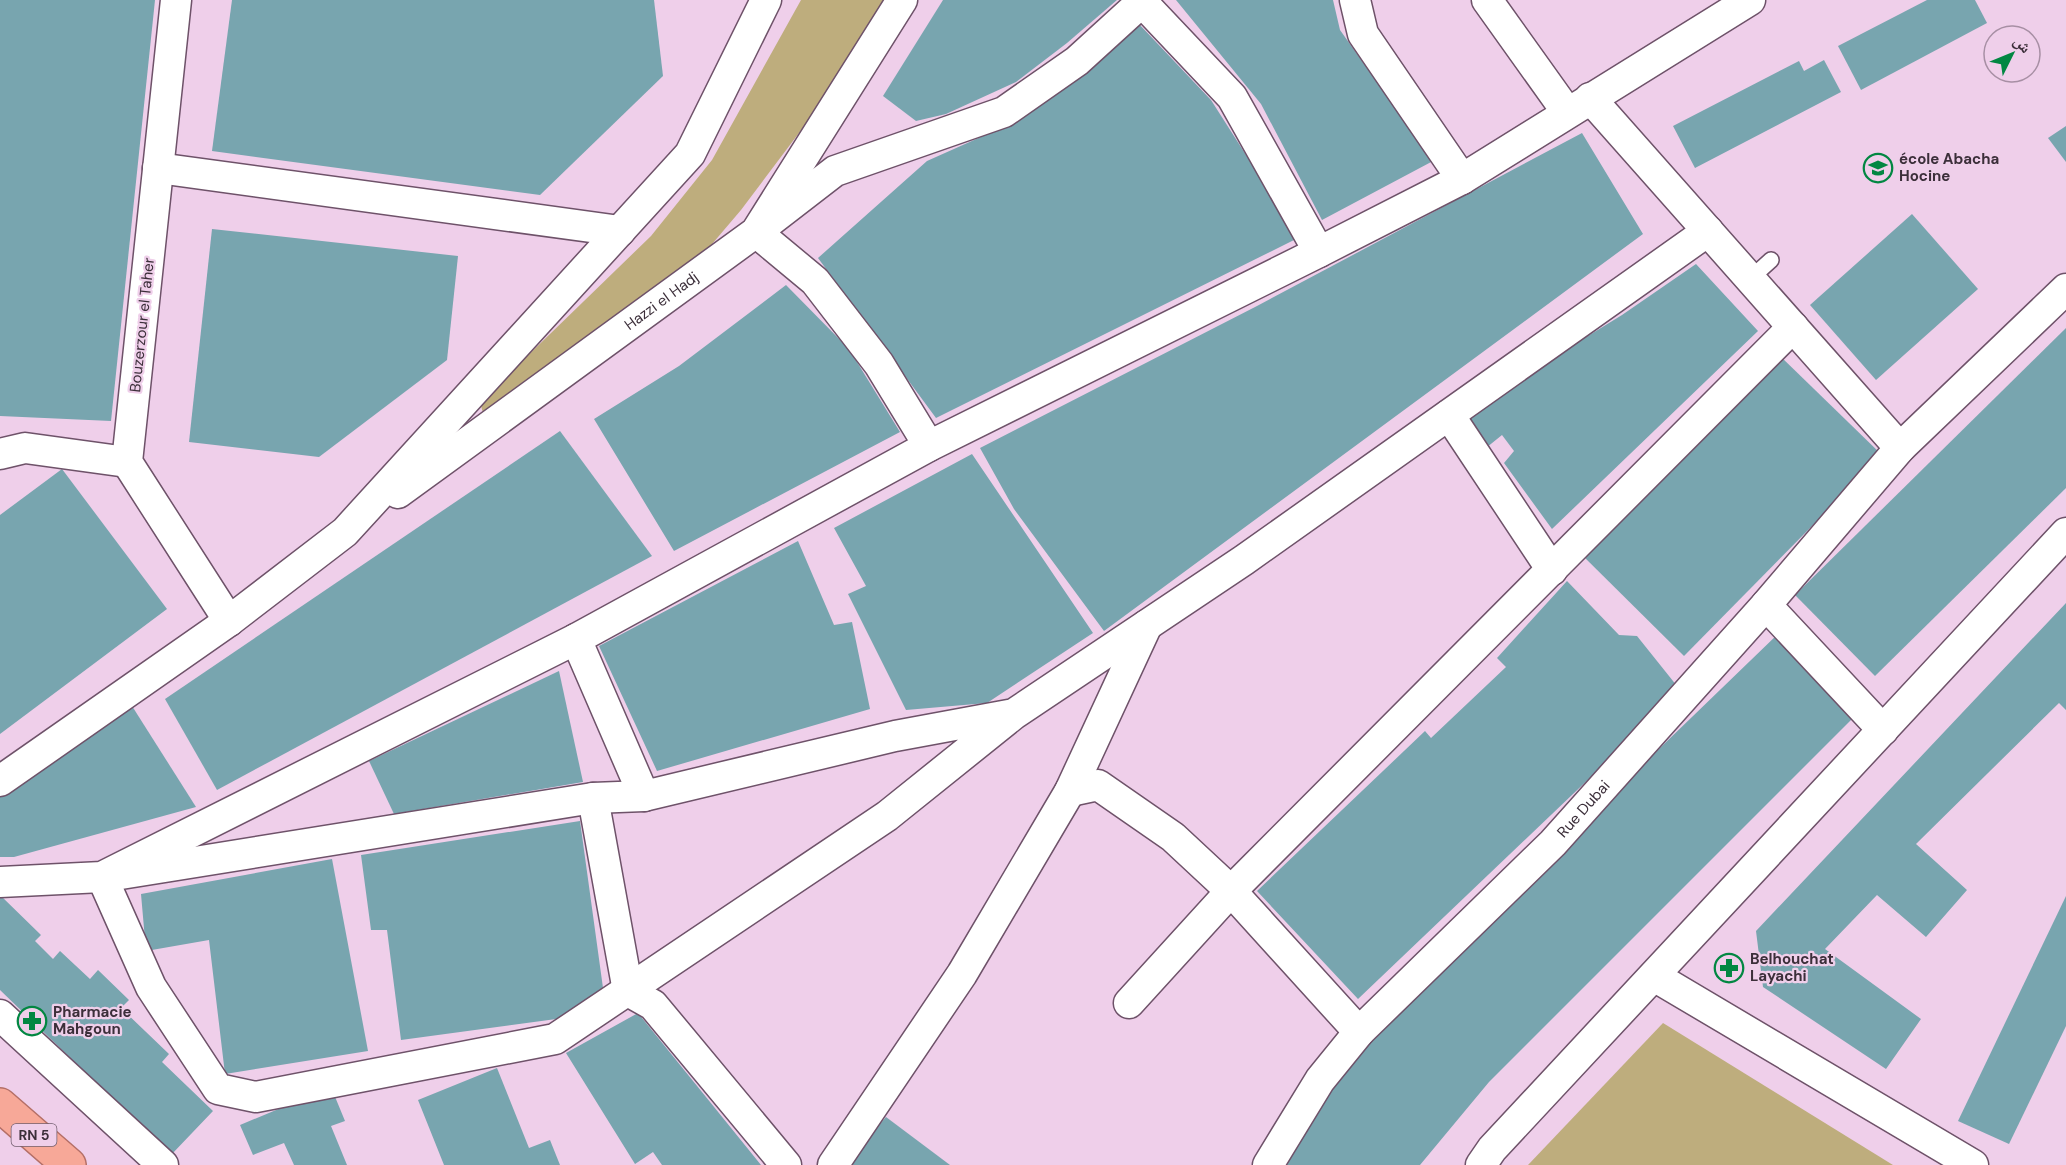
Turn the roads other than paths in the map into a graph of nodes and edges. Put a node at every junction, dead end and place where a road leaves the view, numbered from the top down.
1 (177, 0) edge
2 (766, 0) edge
3 (902, 0) edge
4 (1355, 0) edge
5 (1487, 0) edge
6 (1749, 0) edge
7 (1143, 1) edge
8 (1578, 105) junction
9 (158, 168) junction
10 (1462, 179) junction
11 (621, 231) junction
12 (1708, 231) junction
13 (756, 232) junction
14 (1319, 252) junction
15 (2066, 289) edge
16 (1793, 327) junction
17 (1449, 415) junction
18 (928, 446) junction
19 (1900, 448) junction
20 (0, 454) edge
21 (127, 462) junction
22 (345, 532) junction
23 (2066, 533) edge
24 (1552, 570) junction
25 (1766, 605) junction
26 (229, 621) junction
27 (1147, 625) junction
28 (576, 639) junction
29 (1014, 714) junction
30 (1883, 730) junction
31 (0, 781) edge
32 (1070, 791) junction
33 (644, 796) junction
34 (593, 798) junction
35 (102, 877) junction
36 (0, 882) edge
37 (1231, 891) junction
38 (1654, 976) junction
39 (628, 991) junction
40 (1129, 1003) dead end
41 (0, 1015) edge
42 (1359, 1032) junction
43 (0, 1105) edge
44 (69, 1165) edge
45 (163, 1165) edge
46 (786, 1165) edge
47 (833, 1165) edge
48 (1268, 1165) edge
49 (1481, 1165) edge
50 (1973, 1165) edge

1 - 9 street, Bouzerzour el Taher
2 - 11 street
3 - 13 street, Hazzi el Hadj
4 - 10 street
5 - 8 street
6 - 8 street
7 - 13 street
7 - 14 street
8 - 10 street
8 - 12 street
9 - 11 street
9 - 21 street, Bouzerzour el Taher
10 - 14 street
11 - 22 street
12 - 16 street
12 - 17 street
13 - 18 street
13 - 22 street, Hazzi el Hadj
14 - 18 street
15 - 19 street, Rue Dubai
16 - 19 street
16 - 24 street
17 - 24 street
17 - 27 street
18 - 28 street
19 - 25 street, Rue Dubai
20 - 21 street
21 - 26 street
22 - 26 street
23 - 30 street
24 - 37 street
25 - 30 street
25 - 42 street, Rue Dubai
26 - 31 street
27 - 29 street
27 - 32 street
28 - 33 street
28 - 35 street
29 - 33 street
29 - 39 street
30 - 38 street
32 - 37 street
32 - 47 street
33 - 34 street
34 - 35 street
34 - 39 street
35 - 36 street
35 - 39 street
37 - 40 street
37 - 42 street
38 - 49 street
38 - 50 street
39 - 46 street
41 - 45 street
42 - 48 street, Rue Dubai
43 - 44 highway, RN 5

